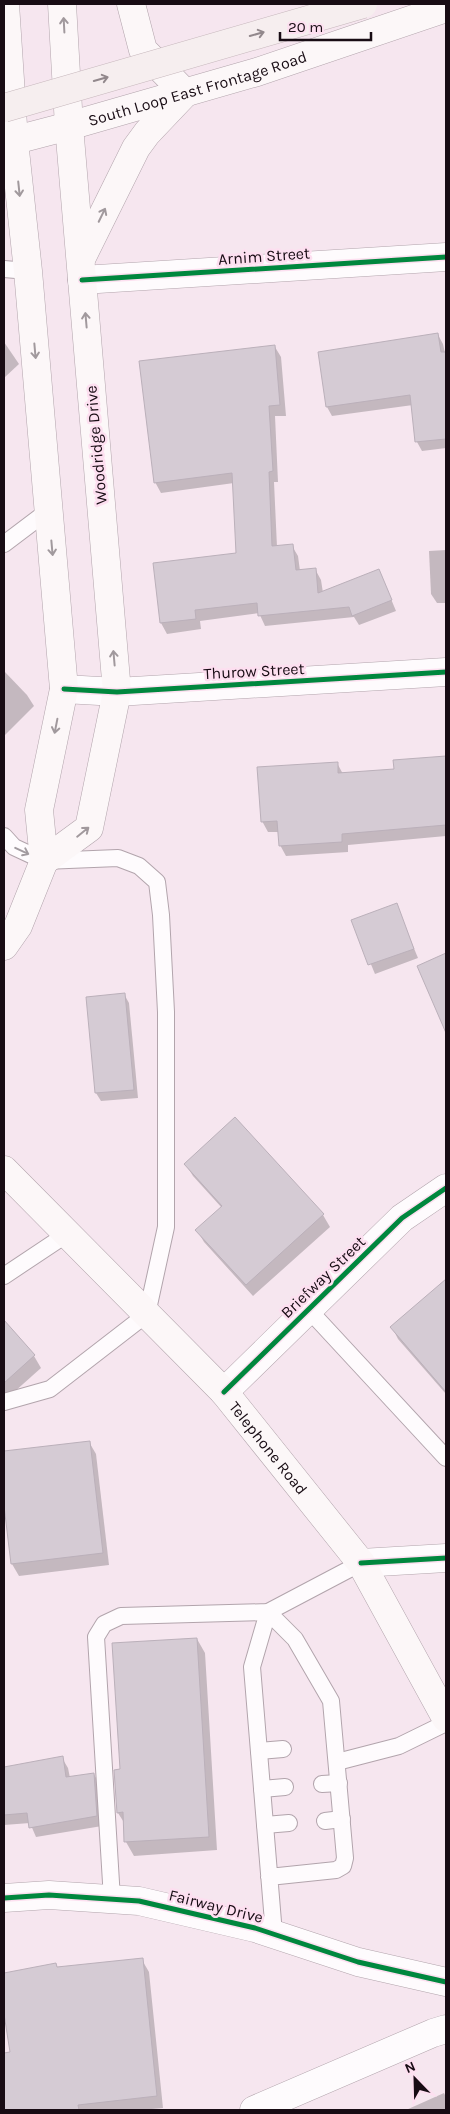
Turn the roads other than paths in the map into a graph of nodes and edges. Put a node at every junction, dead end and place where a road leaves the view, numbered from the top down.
1 (6, 4) edge
2 (62, 4) edge
3 (132, 4) edge
4 (362, 4) edge
5 (446, 8) edge
6 (185, 93) junction
7 (4, 108) edge
8 (69, 126) junction
9 (9, 142) edge
10 (4, 219) edge
11 (446, 257) edge
12 (19, 264) edge
13 (82, 269) junction
14 (48, 510) junction
15 (4, 544) edge
16 (446, 672) edge
17 (64, 689) junction
18 (117, 692) junction
19 (4, 836) edge
20 (44, 861) junction
21 (4, 946) edge
22 (4, 1170) edge
23 (446, 1188) edge
24 (67, 1234) junction
25 (4, 1276) edge
26 (308, 1309) junction
27 (147, 1314) junction
28 (224, 1392) junction
29 (4, 1402) edge
30 (446, 1458) edge
31 (446, 1558) edge
32 (361, 1563) junction
33 (268, 1612) junction
34 (446, 1718) edge
35 (446, 1723) edge
36 (283, 1749) dead end
37 (259, 1751) junction
38 (337, 1762) junction
39 (339, 1783) junction
40 (322, 1784) dead end
41 (285, 1787) dead end
42 (262, 1789) junction
43 (342, 1819) junction
44 (325, 1821) dead end
45 (288, 1823) dead end
46 (265, 1825) junction
47 (269, 1877) junction
48 (4, 1898) edge
49 (112, 1899) junction
50 (274, 1934) junction
51 (446, 1982) edge
52 (446, 2029) edge
53 (254, 2110) edge

1 - 9 main road
8 -> 2 main road, Woodridge Drive
3 - 6 main road
7 -> 4 highway, bridge
5 - 6 main road, South Loop East Frontage Road
6 - 8 main road, South Loop East Frontage Road
13 -> 6 main road
8 - 9 main road, South Loop East Frontage Road
8 - 13 main road, Woodridge Drive
9 -> 12 main road
10 - 12 main road
11 - 13 street, Arnim Street
12 -> 14 main road
18 -> 13 main road, Woodridge Drive
14 - 15 lane
14 -> 17 main road
16 - 18 street, Thurow Street
17 - 18 street, Thurow Street
17 -> 20 main road
20 -> 18 main road, Woodridge Drive
19 -> 20 lane
20 - 21 main road
20 - 27 lane
22 - 24 main road, Telephone Road
23 - 26 street, Briefway Street
24 - 25 lane
24 - 27 main road, Telephone Road
26 - 28 street, Briefway Street
26 - 30 lane
27 - 28 main road, Telephone Road
27 - 29 lane
28 - 32 main road, Telephone Road
31 - 32 street
32 - 33 lane
32 - 34 main road, Telephone Road
33 - 37 lane
33 - 38 lane
33 - 49 lane
35 - 38 lane
36 - 37 lane
37 - 42 lane
38 - 39 lane
39 - 40 lane
39 - 43 lane
41 - 42 lane
42 - 46 lane
43 - 44 lane
43 - 47 lane
45 - 46 lane
46 - 47 lane
47 - 50 lane
48 - 49 street, Fairway Drive
49 - 50 street, Fairway Drive
50 - 51 street, Fairway Drive
52 - 53 street

